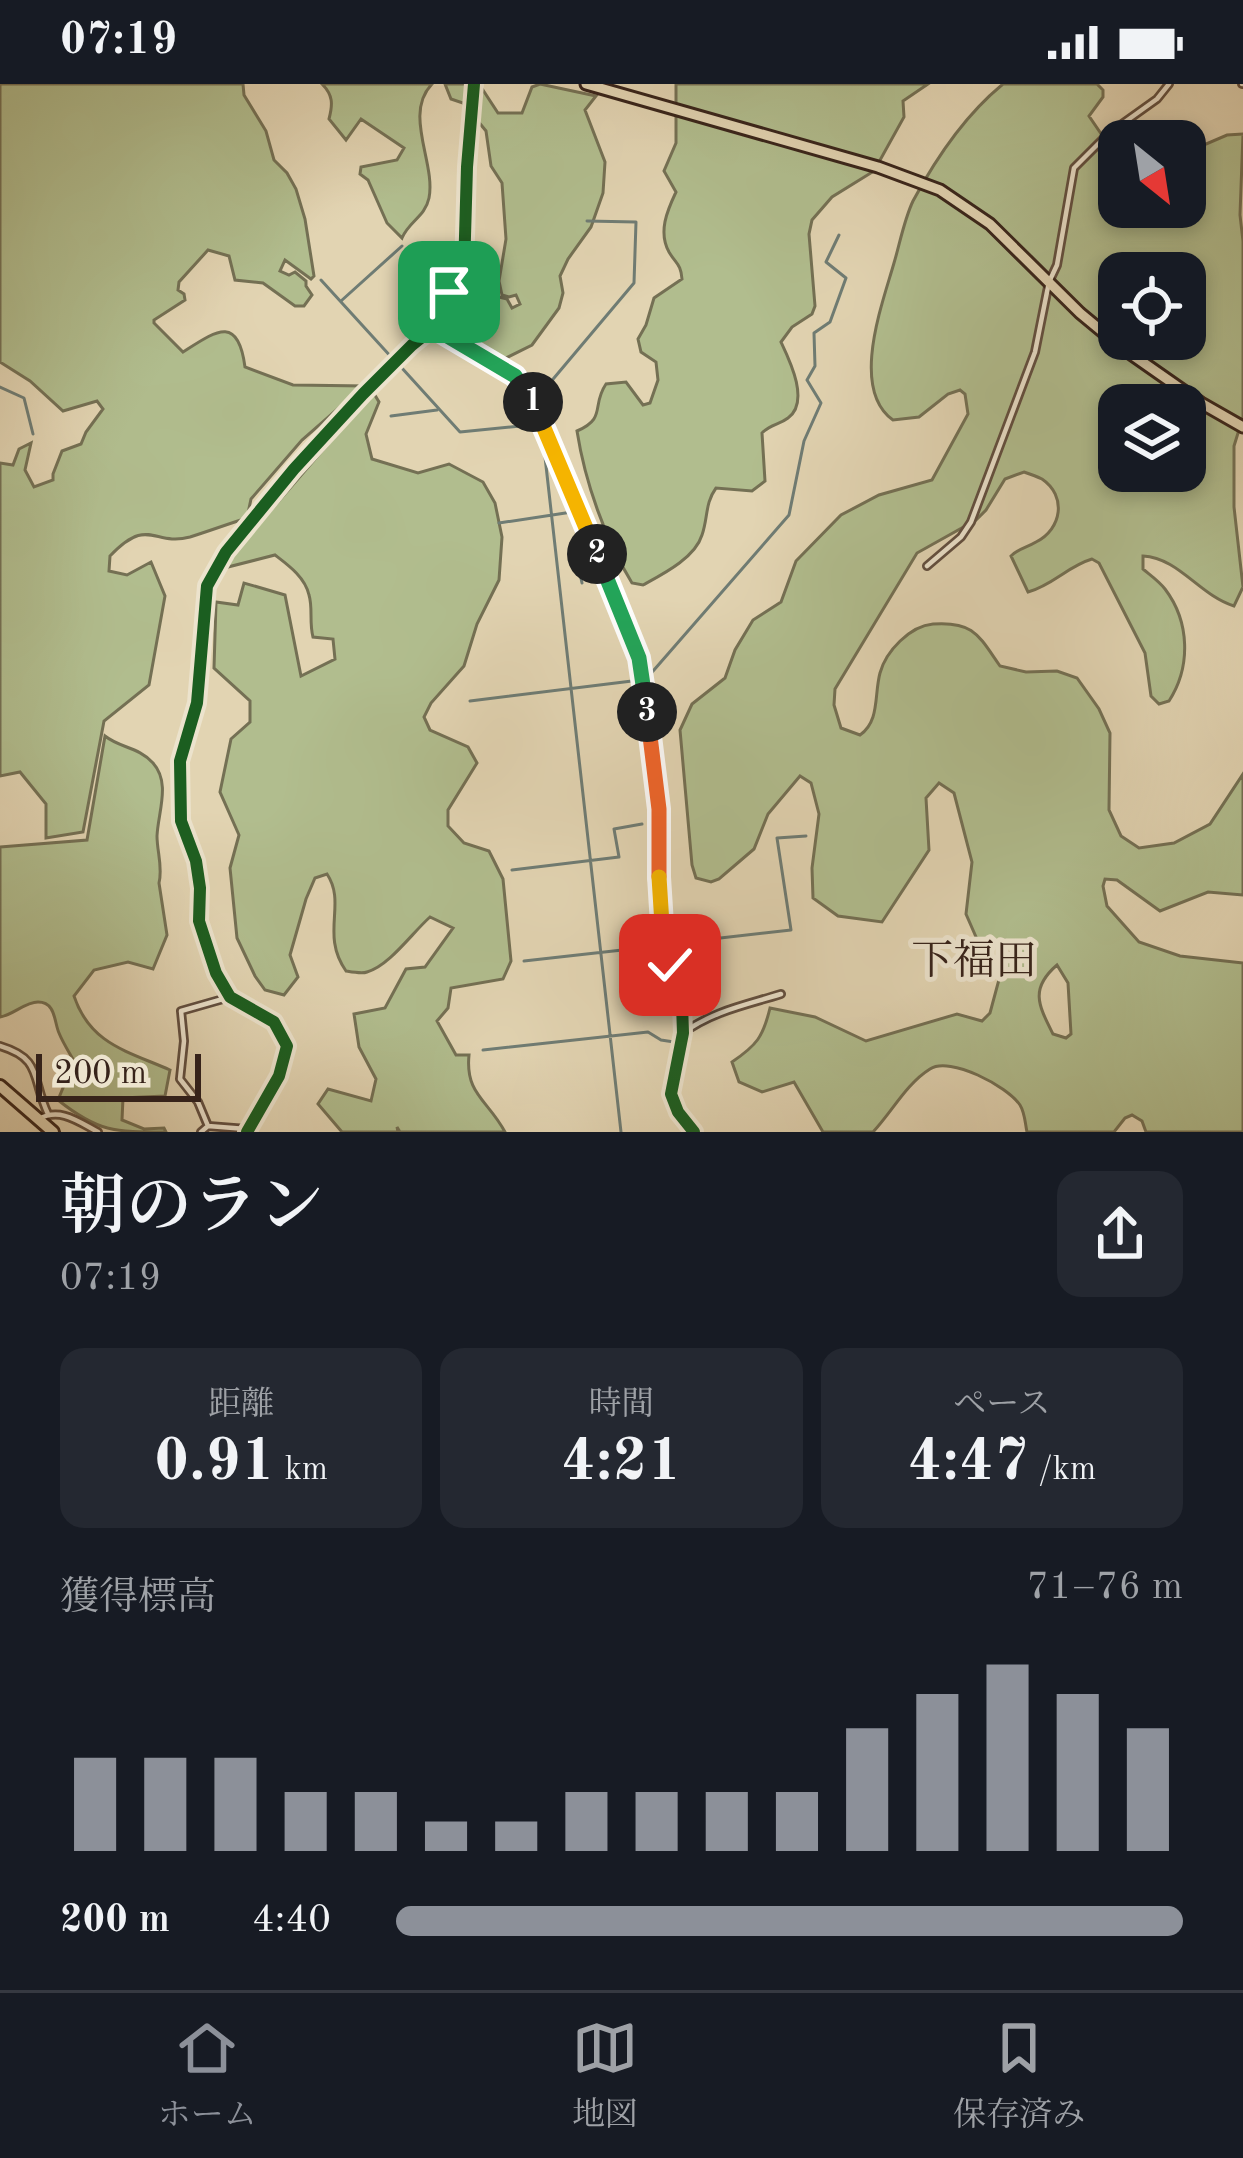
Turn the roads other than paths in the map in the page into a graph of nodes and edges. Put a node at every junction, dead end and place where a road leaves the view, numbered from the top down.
1 (474, 84) edge
2 (586, 84) edge
3 (1168, 84) edge
4 (1049, 282) junction
5 (434, 328) junction
6 (1243, 427) edge
7 (927, 566) dead end
8 (781, 994) dead end
9 (230, 997) junction
10 (682, 1033) junction
11 (0, 1046) edge
12 (0, 1086) edge
13 (43, 1116) junction
14 (208, 1126) junction
15 (248, 1131) edge
16 (53, 1132) edge
17 (98, 1132) edge
18 (201, 1132) edge
19 (694, 1132) edge

1 - 5 street
2 - 4 main road
3 - 4 street
4 - 6 main road
4 - 7 street
5 - 9 street
5 - 10 street
8 - 10 street
9 - 14 street
9 - 15 street
10 - 19 street
11 - 13 street
12 - 13 highway
13 - 16 highway
13 - 17 street
14 - 15 street
14 - 18 street

